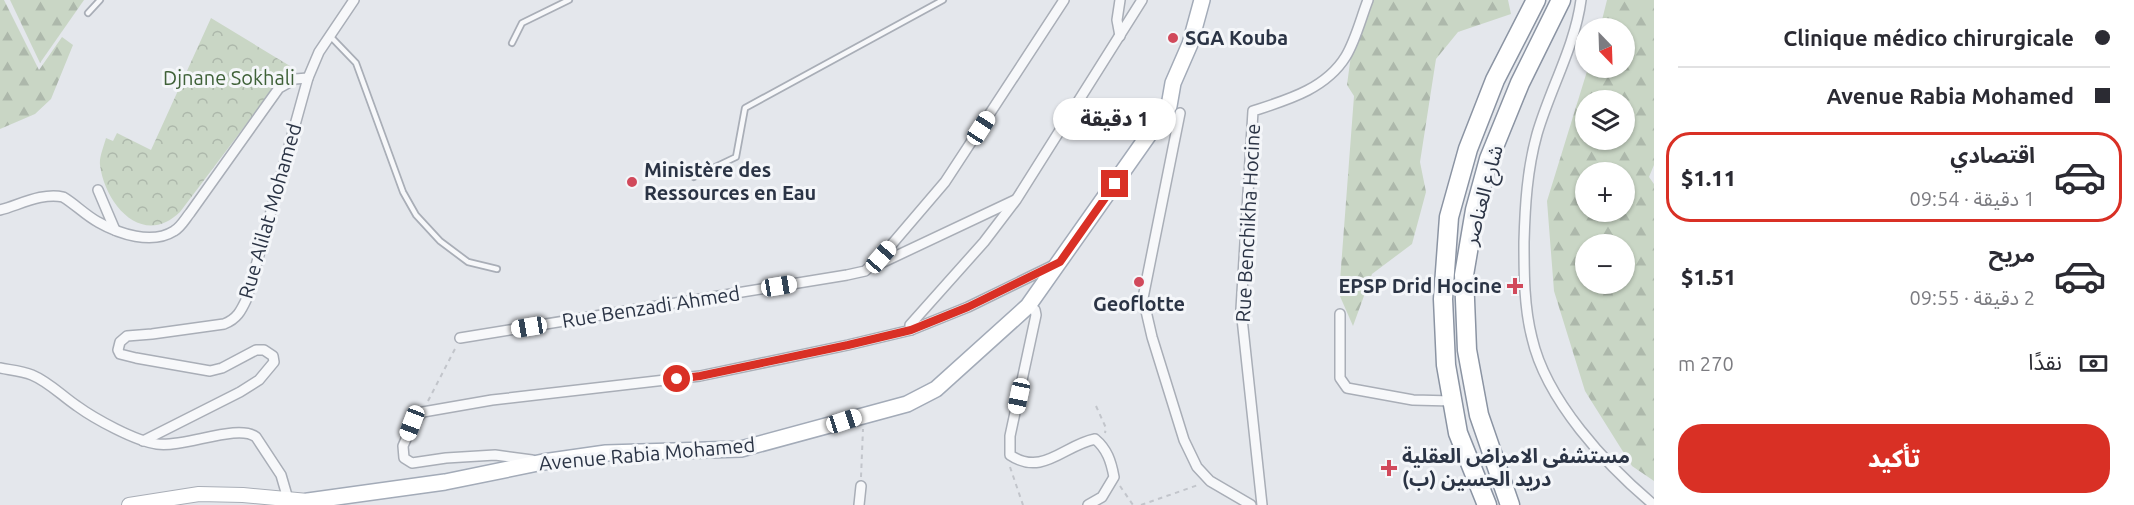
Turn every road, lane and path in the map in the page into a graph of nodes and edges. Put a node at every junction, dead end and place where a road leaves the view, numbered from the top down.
1 (100, 0) edge
2 (354, 0) edge
3 (569, 0) edge
4 (943, 0) edge
5 (1064, 0) edge
6 (1120, 0) edge
7 (1142, 0) edge
8 (1202, 0) edge
9 (1368, 0) edge
10 (1536, 0) edge
11 (1561, 0) edge
12 (1581, 0) edge
13 (88, 13) dead end
14 (1120, 36) junction
15 (331, 37) junction
16 (512, 43) dead end
17 (308, 78) junction
18 (1180, 113) dead end
19 (694, 177) dead end
20 (98, 190) dead end
21 (1016, 200) junction
22 (0, 210) edge
23 (115, 230) junction
24 (1060, 262) junction
25 (497, 269) dead end
26 (865, 271) junction
27 (1028, 306) junction
28 (1340, 314) dead end
29 (911, 330) junction
30 (460, 338) joint
31 (0, 368) edge
32 (1452, 401) junction
33 (1096, 405) dead end
34 (423, 412) junction
35 (864, 414) junction
36 (143, 441) junction
37 (1104, 446) junction
38 (1010, 455) junction
39 (543, 462) junction
40 (1113, 477) junction
41 (1210, 481) junction
42 (861, 486) joint
43 (288, 500) junction
44 (318, 502) edge
45 (129, 505) edge
46 (859, 505) edge
47 (1023, 505) edge
48 (1088, 505) edge
49 (1133, 505) edge
50 (1141, 505) edge
51 (1251, 505) edge
52 (1262, 505) edge
53 (1486, 505) edge
54 (1510, 505) edge
55 (1654, 505) edge

1 - 13 lane
2 - 15 street, Rue Alilat Mohamed
3 - 16 lane
4 - 19 lane
5 - 26 street
6 - 14 street
7 - 14 street
8 - 24 main road, Avenue Rabia Mohamed
9 - 52 street, Rue Benchikha Hocine
10 - 32 highway
11 - 54 highway, شارع العناصر
12 - 55 street
14 - 21 street
15 - 17 street, Rue Alilat Mohamed
15 - 25 lane
17 - 23 street, Rue Alilat Mohamed
17 - 36 street, Rue Alilat Mohamed
18 - 41 street
20 - 23 street
21 - 26 street, Rue Benzadi Ahmed
21 - 29 street
22 - 23 street, Rue Alilat Mohamed
24 - 27 main road, Avenue Rabia Mohamed
24 - 29 street
26 - 30 street, Rue Benzadi Ahmed
27 - 35 main road, Avenue Rabia Mohamed
27 - 38 street
28 - 32 street
29 - 34 street
30 - 34 path
31 - 36 street
32 - 53 highway
33 - 37 path
34 - 39 street
35 - 39 main road, Avenue Rabia Mohamed
35 - 42 path
36 - 43 street
37 - 38 street
37 - 40 street
38 - 47 path
39 - 44 main road, Avenue Rabia Mohamed
40 - 48 street
40 - 49 path
41 - 50 path
41 - 51 street
42 - 46 street
43 - 44 main road
43 - 45 main road

